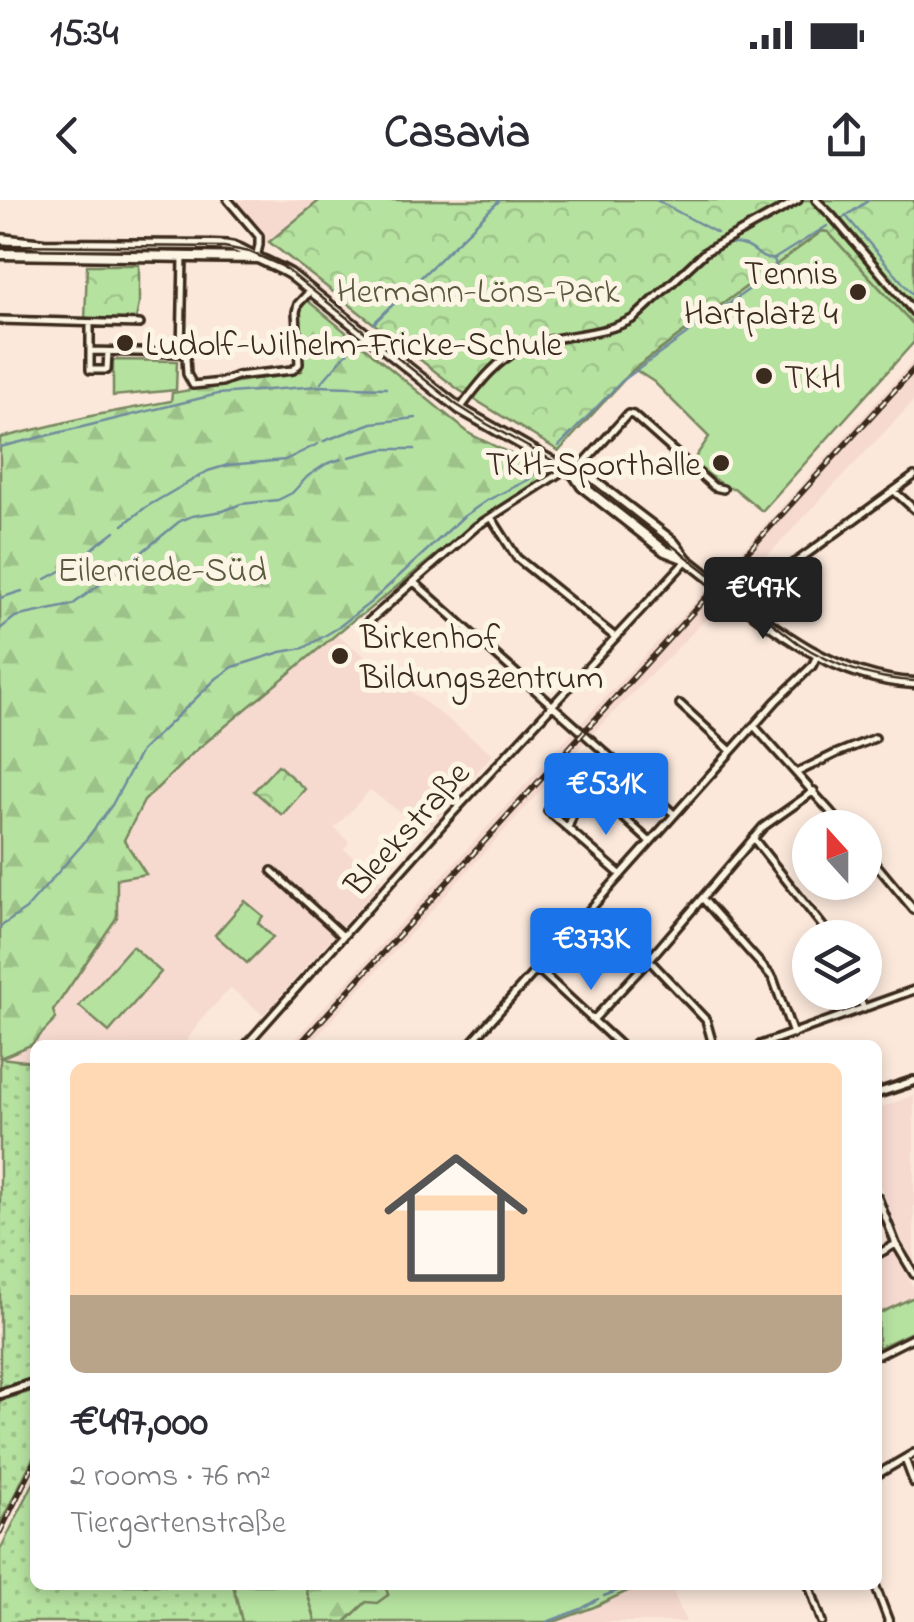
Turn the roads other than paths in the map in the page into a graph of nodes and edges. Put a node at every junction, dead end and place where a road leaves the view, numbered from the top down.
1 (228, 200) edge
2 (798, 200) edge
3 (816, 200) edge
4 (0, 239) edge
5 (0, 254) edge
6 (183, 256) junction
7 (256, 258) junction
8 (311, 290) junction
9 (914, 312) edge
10 (0, 320) edge
11 (90, 323) junction
12 (140, 324) dead end
13 (90, 351) junction
14 (108, 352) junction
15 (181, 353) junction
16 (460, 409) junction
17 (570, 472) junction
18 (914, 476) edge
19 (723, 489) dead end
20 (894, 491) junction
21 (914, 509) edge
22 (491, 517) junction
23 (687, 560) junction
24 (414, 582) junction
25 (741, 602) junction
26 (367, 624) dead end
27 (615, 636) junction
28 (817, 656) junction
29 (914, 683) edge
30 (680, 704) dead end
31 (552, 705) junction
32 (754, 726) junction
33 (875, 738) dead end
34 (732, 751) junction
35 (796, 773) junction
36 (814, 791) junction
37 (830, 810) edge
38 (548, 811) dead end
39 (674, 814) junction
40 (568, 828) junction
41 (753, 838) junction
42 (650, 841) junction
43 (272, 871) dead end
44 (882, 871) edge
45 (621, 874) junction
46 (702, 898) junction
47 (914, 910) edge
48 (818, 920) edge
49 (343, 936) junction
50 (649, 960) junction
51 (538, 968) junction
52 (914, 990) edge
53 (882, 1002) edge
54 (859, 1010) edge
55 (594, 1020) junction
56 (793, 1034) junction
57 (250, 1040) edge
58 (473, 1040) edge
59 (615, 1040) edge
60 (712, 1040) edge
61 (775, 1040) edge
62 (914, 1081) edge
63 (882, 1092) edge
64 (882, 1208) edge
65 (896, 1244) junction
66 (882, 1252) edge
67 (914, 1274) edge
68 (914, 1337) edge
69 (882, 1353) edge
70 (30, 1385) edge
71 (0, 1394) edge
72 (914, 1454) edge
73 (905, 1458) junction
74 (882, 1470) edge
75 (914, 1483) edge
76 (811, 1590) edge
77 (877, 1590) edge
78 (822, 1622) edge
79 (889, 1622) edge

1 - 7 street
2 - 16 street
3 - 9 street
4 - 7 main road
5 - 6 main road
6 - 7 main road
6 - 15 street
7 - 8 main road
8 - 15 street
8 - 16 main road
10 - 11 street
11 - 12 street
11 - 13 street
13 - 14 street
13 - 14 street
14 - 15 street
16 - 17 main road
17 - 19 street
17 - 22 street
17 - 23 main road
18 - 20 street
20 - 21 street
20 - 25 street
22 - 24 street
22 - 27 street
23 - 25 main road
23 - 27 street, Bleekstraße
24 - 26 street
24 - 31 street
25 - 28 main road
27 - 31 street, Bleekstraße
28 - 29 main road
28 - 32 street
30 - 34 street
31 - 39 street
31 - 49 street, Bleekstraße
32 - 34 street
32 - 35 street
33 - 35 street
34 - 39 street
35 - 36 street
36 - 37 street
36 - 41 street
38 - 40 street
39 - 42 street
40 - 42 street
40 - 45 street
41 - 46 street
41 - 48 street
42 - 45 street
43 - 49 street
44 - 47 street
45 - 51 street
46 - 50 street
46 - 56 street
49 - 57 street, Bleekstraße
50 - 55 street
50 - 60 street
51 - 55 street
51 - 58 street
52 - 53 street
54 - 56 street
55 - 59 street
56 - 61 street
62 - 63 street
64 - 65 street
65 - 66 street
65 - 67 street
68 - 69 street
70 - 71 street
72 - 73 street
73 - 74 street
73 - 75 street
76 - 78 street
77 - 79 street

